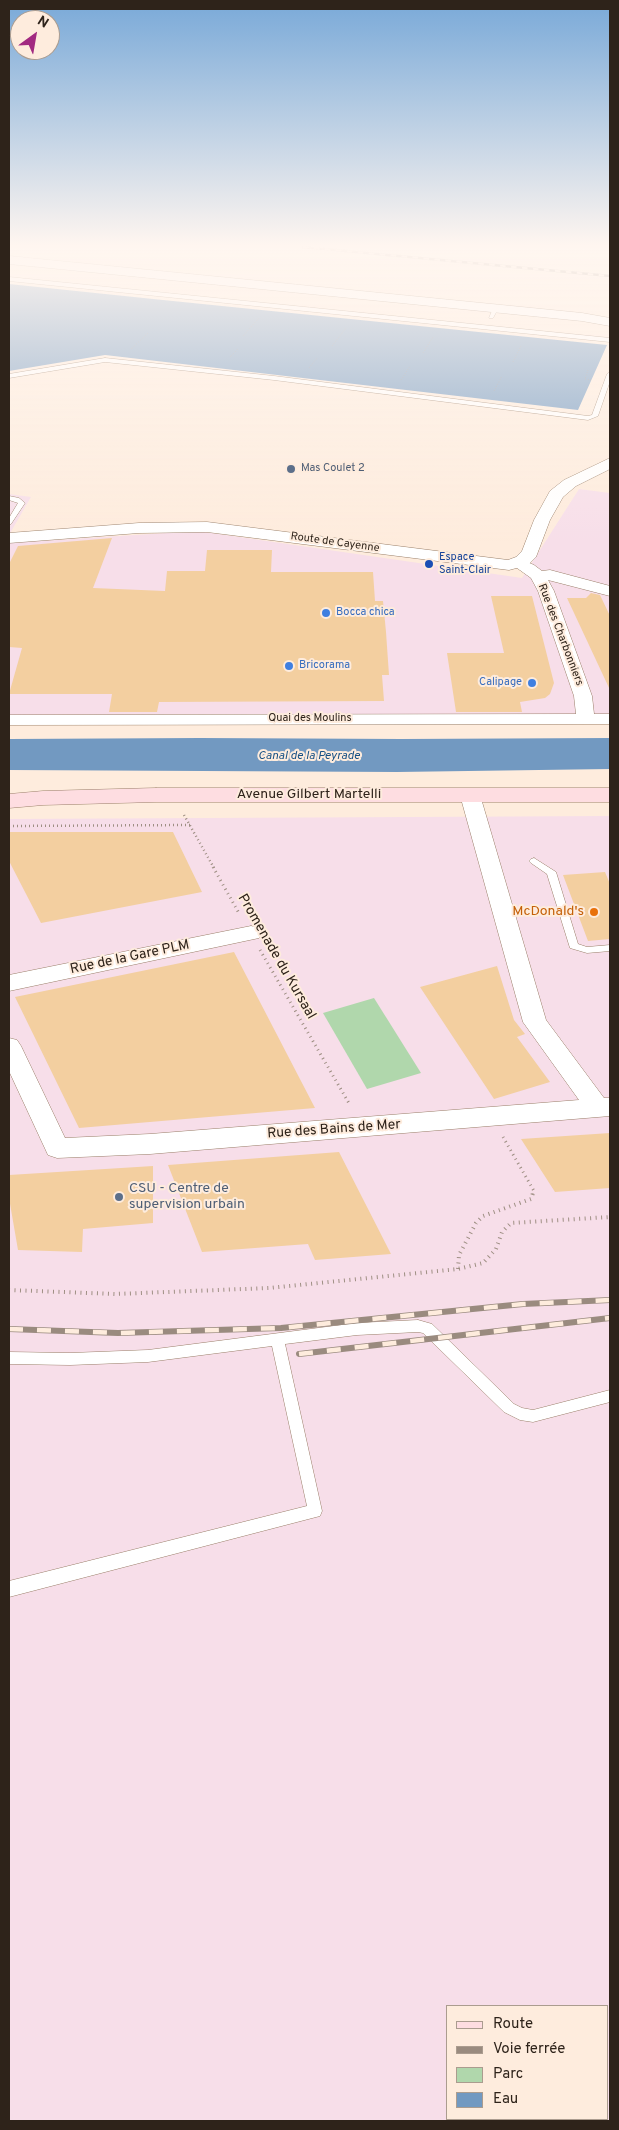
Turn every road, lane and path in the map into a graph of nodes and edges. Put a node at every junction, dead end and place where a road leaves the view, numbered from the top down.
1 (133, 346) edge
2 (427, 346) edge
3 (520, 346) edge
4 (128, 351) dead end
5 (423, 353) dead end
6 (513, 362) dead end
7 (588, 370) dead end
8 (610, 374) edge
9 (9, 376) edge
10 (502, 376) dead end
11 (591, 380) dead end
12 (493, 394) dead end
13 (610, 463) edge
14 (9, 498) edge
15 (9, 523) edge
16 (9, 538) edge
17 (518, 563) junction
18 (538, 576) junction
19 (610, 591) edge
20 (586, 718) junction
21 (610, 718) edge
22 (9, 720) edge
23 (610, 784) edge
24 (9, 788) edge
25 (173, 795) junction
26 (470, 795) junction
27 (610, 795) edge
28 (9, 801) edge
29 (190, 825) junction
30 (9, 826) edge
31 (534, 861) dead end
32 (251, 934) junction
33 (610, 948) edge
34 (9, 983) edge
35 (9, 1046) edge
36 (604, 1108) edge
37 (492, 1117) junction
38 (363, 1128) junction
39 (610, 1217) edge
40 (458, 1269) junction
41 (9, 1290) edge
42 (277, 1339) junction
43 (9, 1358) edge
44 (610, 1396) edge
45 (9, 1589) edge

1 - 4 path
2 - 5 path
3 - 6 path
7 - 11 path
8 - 9 lane
10 - 12 path
13 - 17 street
14 - 15 lane
16 - 17 street, Route de Cayenne
17 - 18 street, Rue des Charbonniers
18 - 19 street
18 - 20 street, Rue des Charbonniers
20 - 21 street, Quai des Moulins
20 - 22 street, Quai des Moulins
23 - 24 main road, Avenue Gilbert Martelli
25 - 26 main road, Avenue Gilbert Martelli
25 - 28 main road, Avenue Gilbert Martelli
25 - 29 path, Promenade du Kursaal
26 - 27 main road, Avenue Gilbert Martelli
26 - 36 street
29 - 30 path
29 - 32 path, Promenade du Kursaal
31 - 33 lane
32 - 34 street, Rue de la Gare PLM
32 - 38 path, Promenade du Kursaal
35 - 38 street, Rue des Bains de Mer
36 - 37 street, Rue des Bains de Mer
37 - 38 street, Rue des Bains de Mer
37 - 40 path
39 - 40 path
40 - 41 path
42 - 43 lane
42 - 44 lane
42 - 45 lane

